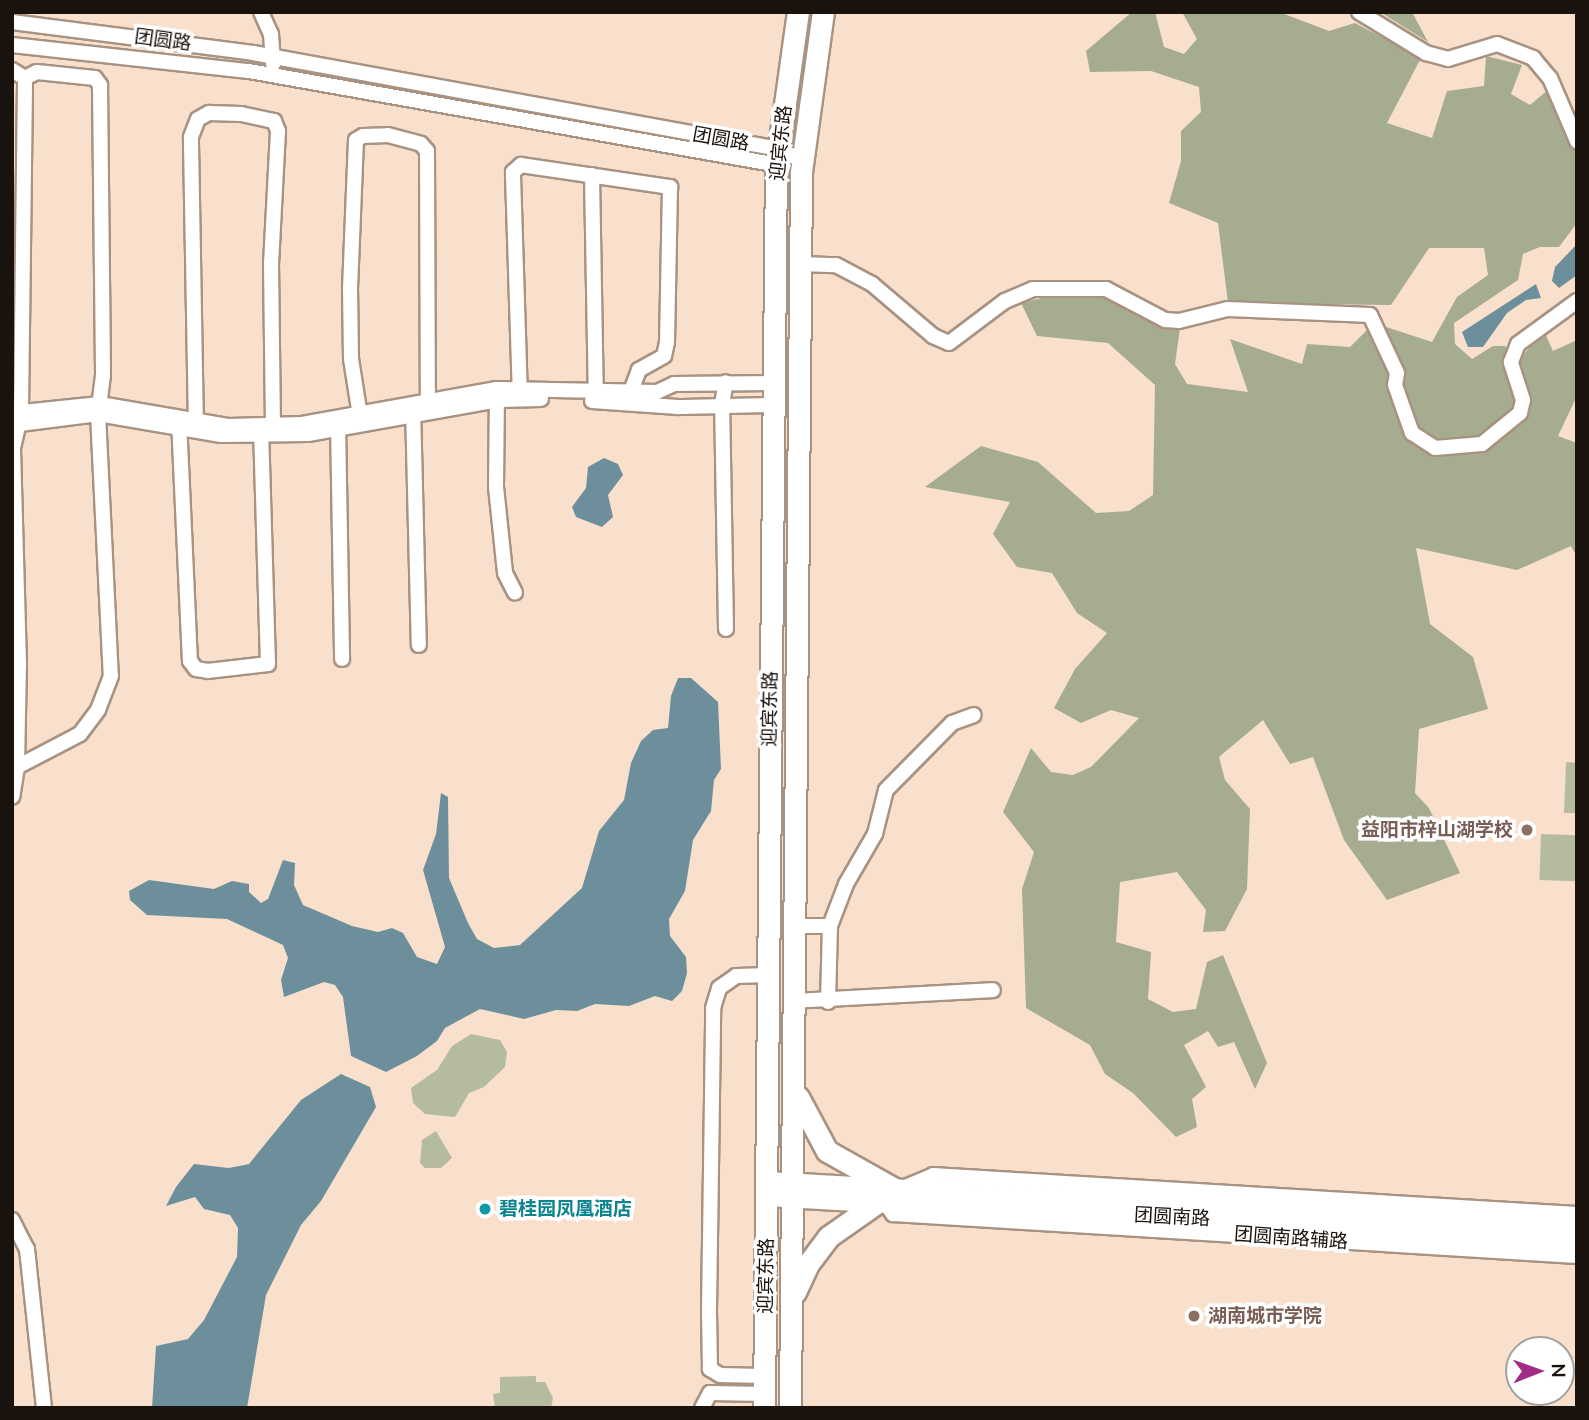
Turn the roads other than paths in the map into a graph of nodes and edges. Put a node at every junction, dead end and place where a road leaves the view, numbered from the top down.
1 (261, 12) edge
2 (798, 12) edge
3 (823, 12) edge
4 (1359, 12) edge
5 (12, 22) edge
6 (12, 45) edge
7 (274, 57) junction
8 (12, 70) edge
9 (271, 76) junction
10 (25, 78) junction
11 (1577, 141) edge
12 (778, 159) junction
13 (803, 161) junction
14 (593, 175) junction
15 (800, 264) junction
16 (1577, 301) edge
17 (721, 382) junction
18 (774, 383) junction
19 (519, 394) junction
20 (497, 395) junction
21 (596, 396) junction
22 (628, 397) junction
23 (722, 404) junction
24 (774, 405) junction
25 (99, 409) junction
26 (421, 410) junction
27 (16, 419) edge
28 (361, 421) junction
29 (180, 423) junction
30 (338, 425) junction
31 (195, 427) junction
32 (267, 430) junction
33 (515, 593) dead end
34 (726, 629) dead end
35 (419, 645) dead end
36 (342, 659) dead end
37 (974, 715) dead end
38 (15, 767) edge
39 (12, 797) edge
40 (794, 926) junction
41 (830, 926) junction
42 (768, 975) junction
43 (993, 990) dead end
44 (793, 1001) junction
45 (828, 1002) junction
46 (793, 1085) junction
47 (767, 1189) junction
48 (792, 1190) junction
49 (890, 1195) junction
50 (1577, 1214) edge
51 (12, 1220) edge
52 (1577, 1228) edge
53 (1577, 1243) edge
54 (1577, 1256) edge
55 (791, 1301) junction
56 (764, 1392) edge
57 (44, 1408) edge
58 (702, 1408) edge
59 (790, 1408) edge

1 - 7 street
2 - 12 highway, 迎宾东路
3 - 13 highway, 迎宾东路
4 - 11 street
5 - 7 street, 团圆路
6 - 9 street, 团圆路
7 - 9 street
7 - 12 street, 团圆路
8 - 10 street
9 - 12 street, 团圆路
10 - 25 street
10 - 27 street
12 - 13 street, 团圆路
12 - 18 highway, 迎宾东路
13 - 15 highway, 迎宾东路
14 - 19 street
14 - 21 street
14 - 22 street
15 - 16 street
15 - 40 highway, 迎宾东路
17 - 18 street
17 - 22 street
17 - 23 street
18 - 24 highway, 迎宾东路
19 - 20 street
19 - 21 street
20 - 26 street
20 - 33 street
21 - 22 street
22 - 23 street
23 - 24 street
23 - 34 street
24 - 42 highway, 迎宾东路
25 - 27 street
25 - 29 street
25 - 38 street
26 - 28 street
26 - 28 street
26 - 35 street
27 - 38 street
28 - 30 street
29 - 31 street
29 - 32 street
30 - 32 street
30 - 36 street
31 - 32 street
31 - 32 street
37 - 41 street
38 - 39 street
40 - 41 street
40 - 44 highway, 迎宾东路
41 - 45 street
42 - 47 highway, 迎宾东路
42 - 56 street
43 - 45 street
44 - 45 street
44 - 46 highway, 迎宾东路
46 - 48 highway, 迎宾东路
46 - 49 highway
47 - 48 main road, 团圆南路
47 - 56 highway, 迎宾东路
48 - 49 main road, 团圆南路
48 - 55 highway, 迎宾东路
49 - 50 street
49 - 52 main road, 团圆南路
49 - 53 main road, 团圆南路
49 - 54 street, 团圆南路辅路
49 - 55 highway
51 - 57 street
55 - 59 highway, 迎宾东路
56 - 58 street

